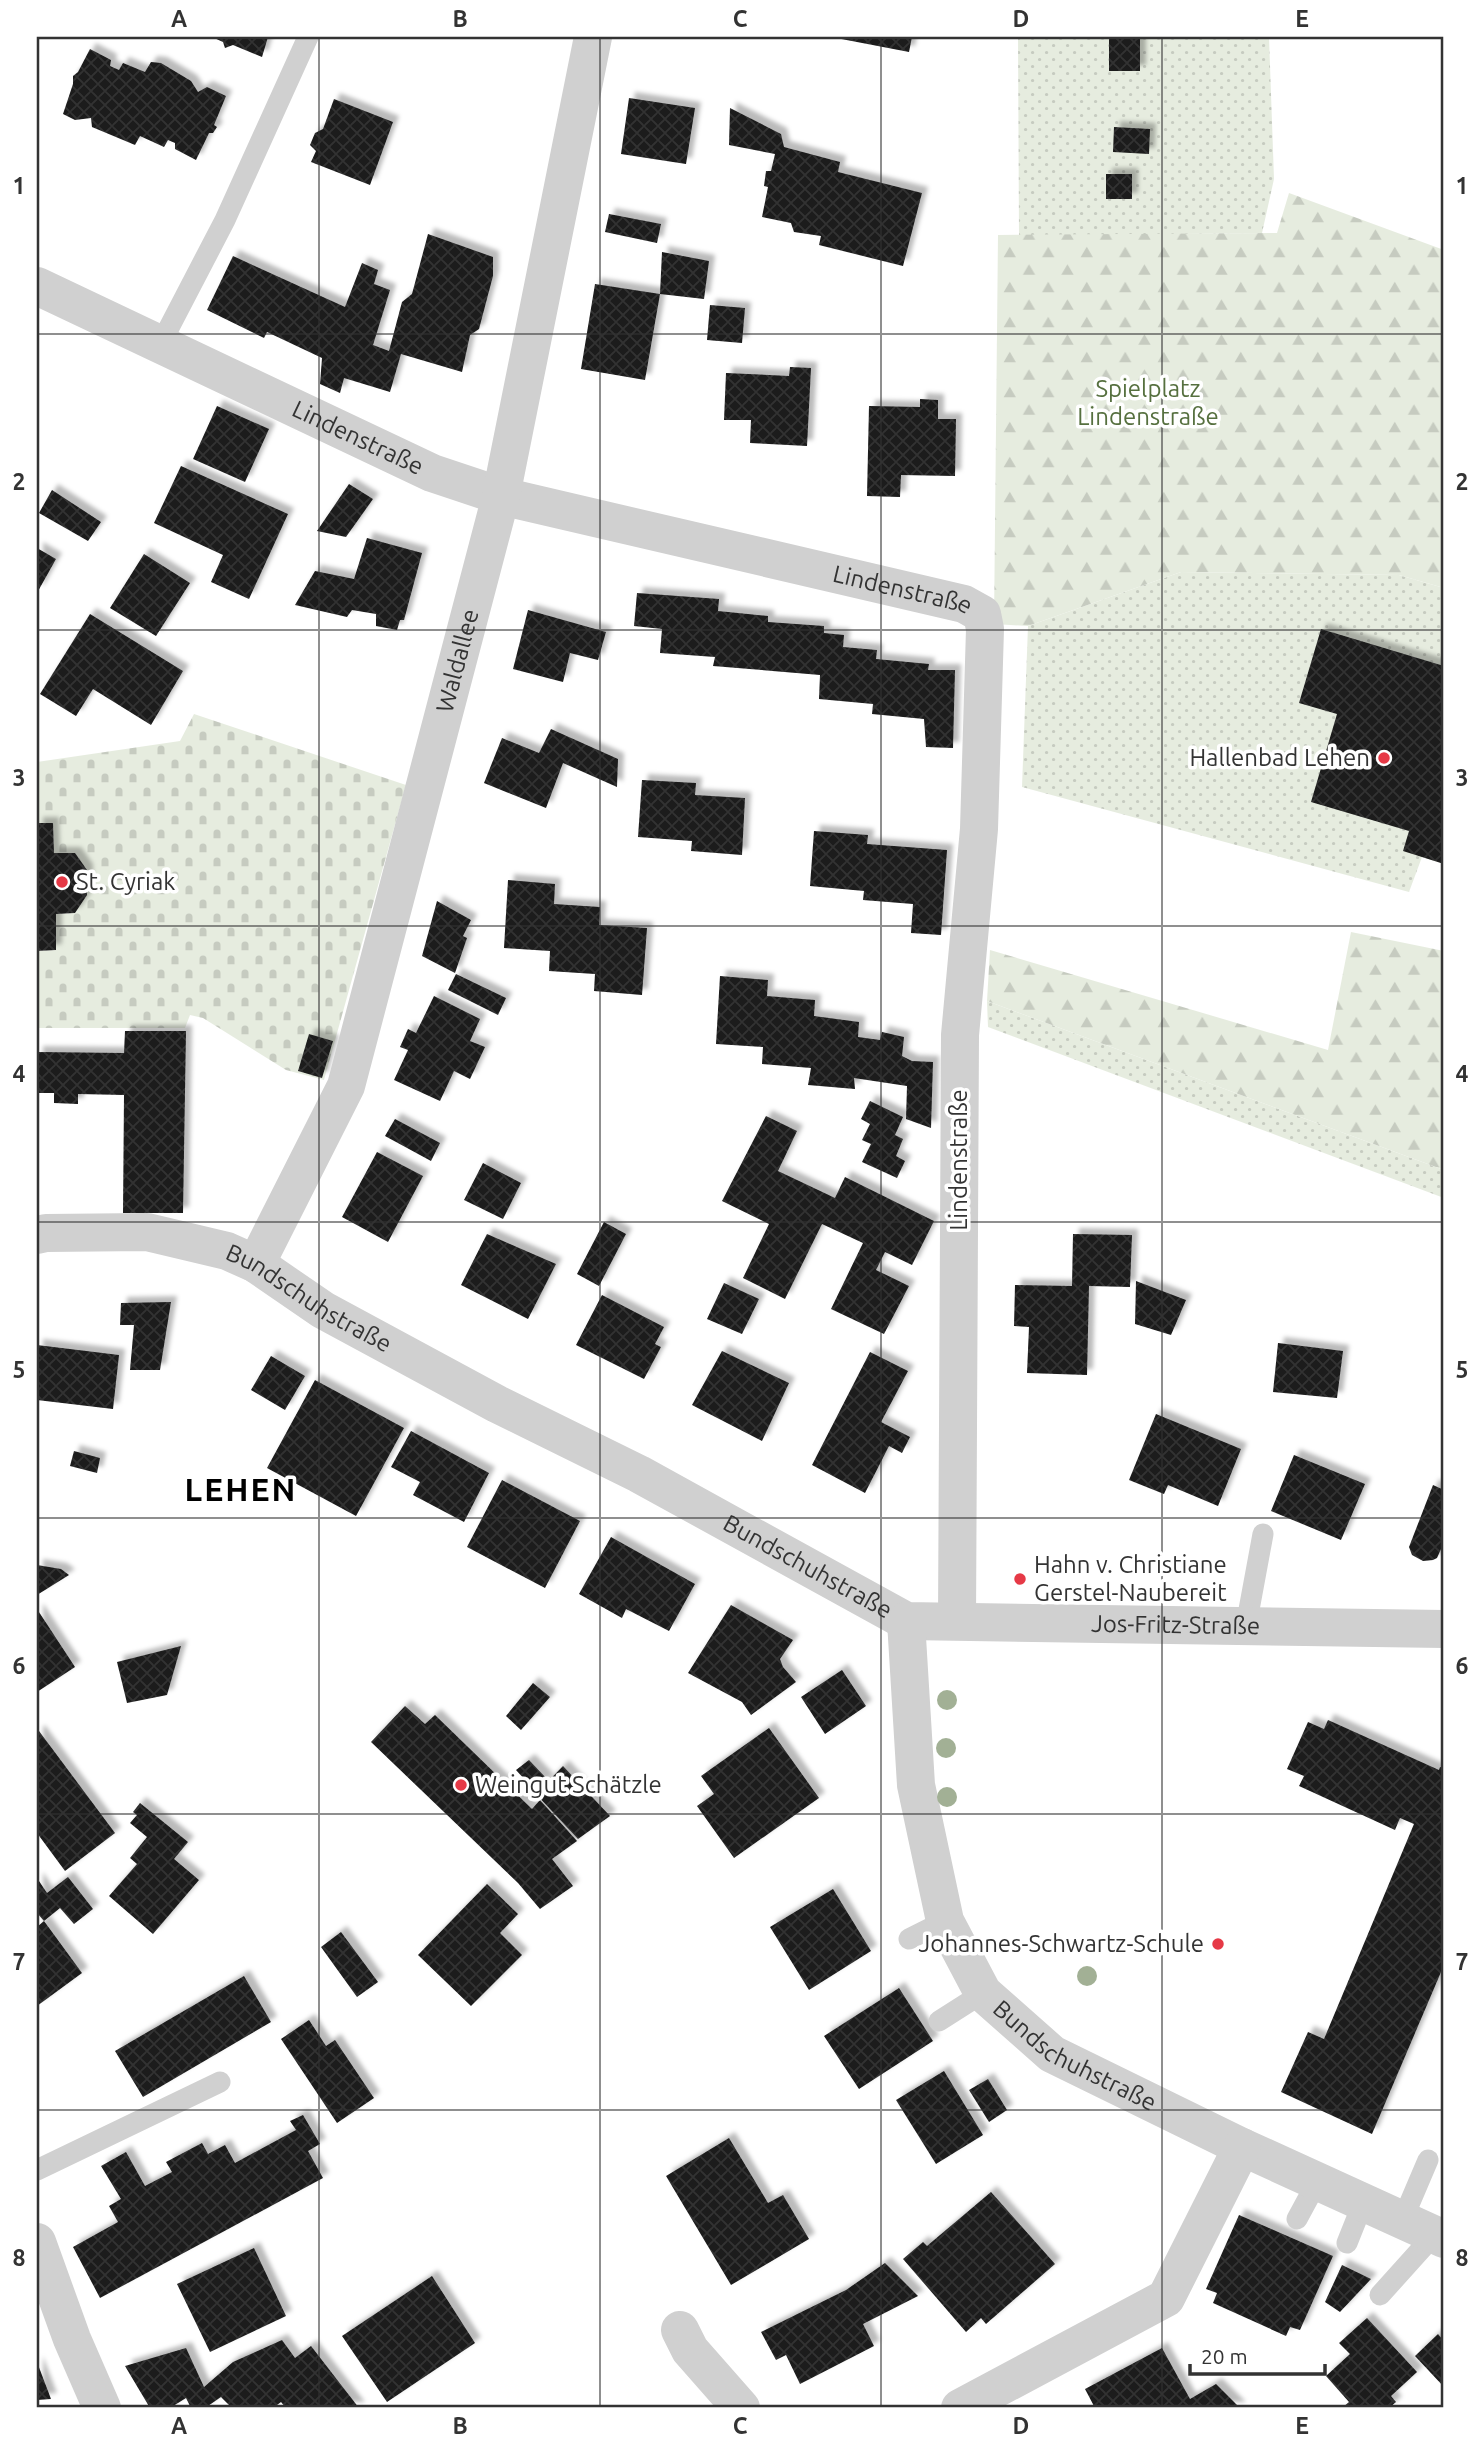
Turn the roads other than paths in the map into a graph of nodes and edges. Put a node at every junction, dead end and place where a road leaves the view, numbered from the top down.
1 (309, 37) edge
2 (593, 37) edge
3 (37, 286) edge
4 (160, 345) junction
5 (501, 496) junction
6 (37, 1235) edge
7 (256, 1265) junction
8 (1263, 1534) dead end
9 (906, 1621) junction
10 (957, 1621) junction
11 (1246, 1626) junction
12 (1444, 1629) edge
13 (945, 1921) junction
14 (909, 1939) dead end
15 (983, 1993) junction
16 (939, 2021) dead end
17 (220, 2081) dead end
18 (1242, 2147) junction
19 (1428, 2160) dead end
20 (37, 2170) edge
21 (1317, 2182) junction
22 (1363, 2203) junction
23 (1297, 2219) dead end
24 (1427, 2232) edge
25 (37, 2242) edge
26 (1347, 2243) dead end
27 (1380, 2295) dead end
28 (680, 2330) dead end
29 (102, 2408) edge
30 (741, 2408) edge
31 (960, 2408) edge

1 - 4 lane
2 - 5 street, Waldallee
3 - 4 street, Lindenstraße
4 - 5 street, Lindenstraße
5 - 7 street, Waldallee
5 - 10 street, Lindenstraße
6 - 7 street, Bundschuhstraße
7 - 9 street, Bundschuhstraße
8 - 11 lane
9 - 10 street, Jos-Fritz-Straße
9 - 13 street, Bundschuhstraße
10 - 11 street, Jos-Fritz-Straße
11 - 12 street, Jos-Fritz-Straße
13 - 14 lane
13 - 15 street, Bundschuhstraße
15 - 16 lane
15 - 18 street, Bundschuhstraße
17 - 20 lane
18 - 21 street, Bundschuhstraße
18 - 31 street
19 - 24 lane
21 - 22 street, Bundschuhstraße
21 - 23 lane
22 - 24 street, Bundschuhstraße
22 - 26 lane
24 - 27 lane
25 - 29 street
28 - 30 street

